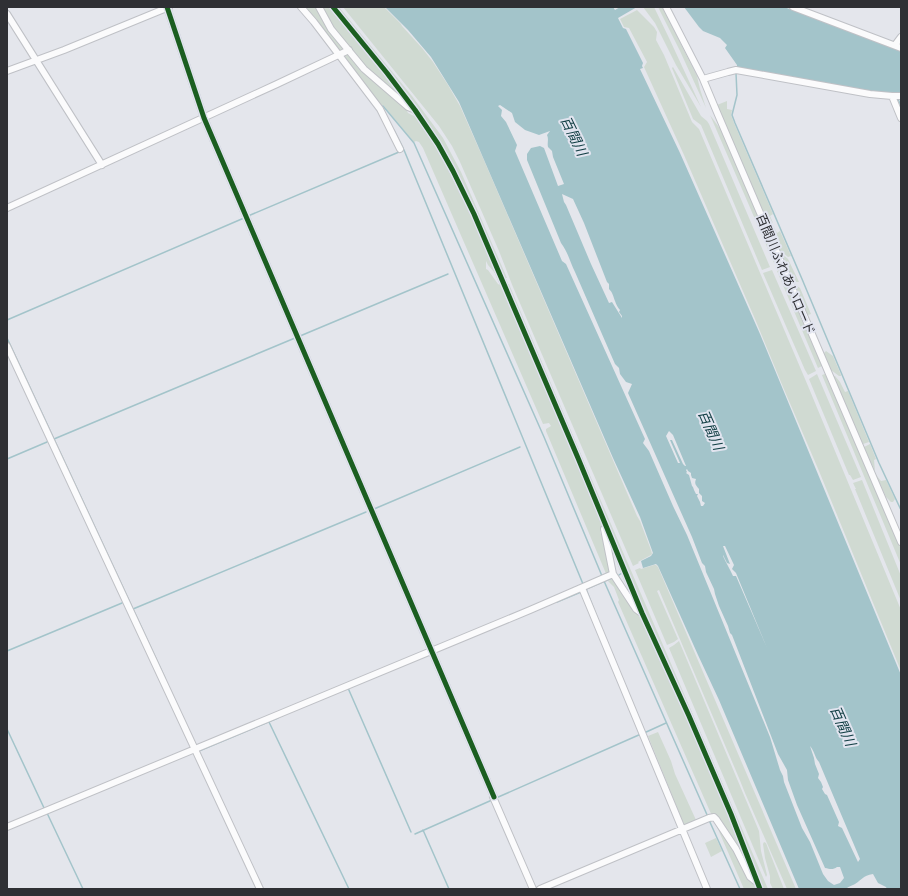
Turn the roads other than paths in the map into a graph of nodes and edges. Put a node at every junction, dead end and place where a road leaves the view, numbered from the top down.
1 (168, 7) edge
2 (301, 7) edge
3 (319, 7) edge
4 (333, 7) edge
5 (666, 7) edge
6 (793, 7) edge
7 (7, 14) edge
8 (901, 37) edge
9 (898, 47) edge
10 (348, 50) junction
11 (340, 54) junction
12 (36, 60) junction
13 (7, 71) edge
14 (702, 79) junction
15 (892, 96) junction
16 (901, 96) edge
17 (415, 110) junction
18 (205, 116) junction
19 (901, 118) edge
20 (400, 148) dead end
21 (102, 163) junction
22 (7, 208) edge
23 (7, 346) edge
24 (604, 524) junction
25 (901, 542) edge
26 (613, 574) junction
27 (584, 589) junction
28 (642, 613) junction
29 (432, 652) junction
30 (194, 749) junction
31 (7, 827) edge
32 (684, 830) junction
33 (757, 882) junction
34 (260, 889) edge
35 (533, 889) edge
36 (540, 889) edge
37 (707, 889) edge
38 (760, 889) edge

1 - 12 street
1 - 18 street
2 - 11 street
3 - 10 street
4 - 17 street
5 - 14 street, 百間川ふれあいロード
6 - 9 street
7 - 12 street
8 - 9 street
10 - 11 street
10 - 17 street
11 - 18 street
11 - 20 street
12 - 13 street
12 - 21 street
14 - 15 street
14 - 25 street, 百間川ふれあいロード
15 - 16 street
15 - 19 street
17 - 24 street
18 - 21 street
18 - 29 street
21 - 22 street
23 - 30 street
24 - 26 street
24 - 28 street
26 - 27 street
26 - 28 street
27 - 29 street
27 - 32 street
28 - 33 street
29 - 30 street
29 - 35 street
30 - 31 street
30 - 34 street
32 - 33 street
32 - 36 street
32 - 37 street
33 - 38 street

